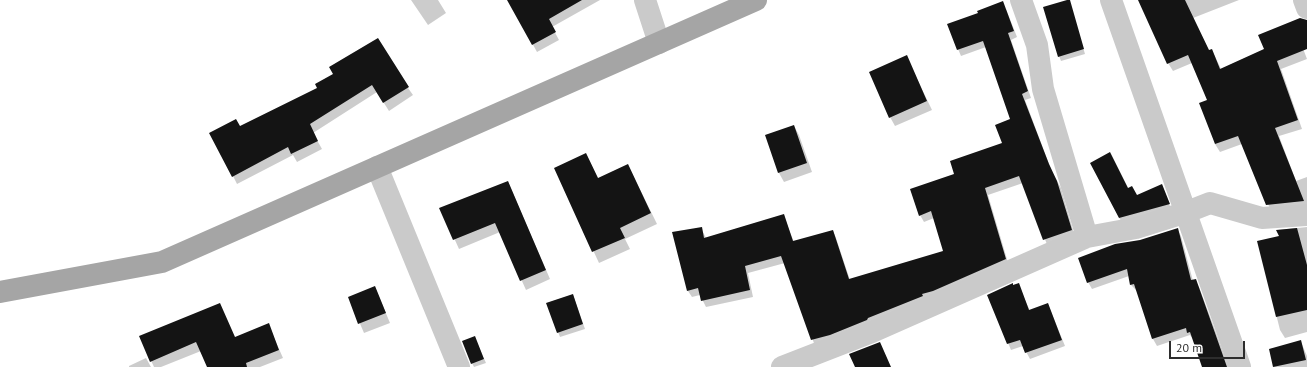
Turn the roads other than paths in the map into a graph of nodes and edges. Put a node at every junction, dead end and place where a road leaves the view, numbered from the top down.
1 (645, 0) edge
2 (756, 0) edge
3 (1021, 0) edge
4 (1112, 0) edge
5 (1304, 0) edge
6 (1307, 8) edge
7 (659, 43) junction
8 (377, 167) junction
9 (1188, 212) junction
10 (1307, 215) edge
11 (1087, 237) junction
12 (0, 292) edge
13 (459, 367) edge
14 (782, 367) edge
15 (1240, 367) edge

1 - 7 street
2 - 7 main road
3 - 11 street
4 - 9 street
5 - 6 street
7 - 8 main road
8 - 12 main road
8 - 13 street
9 - 10 street
9 - 11 street
9 - 15 street
11 - 14 street

